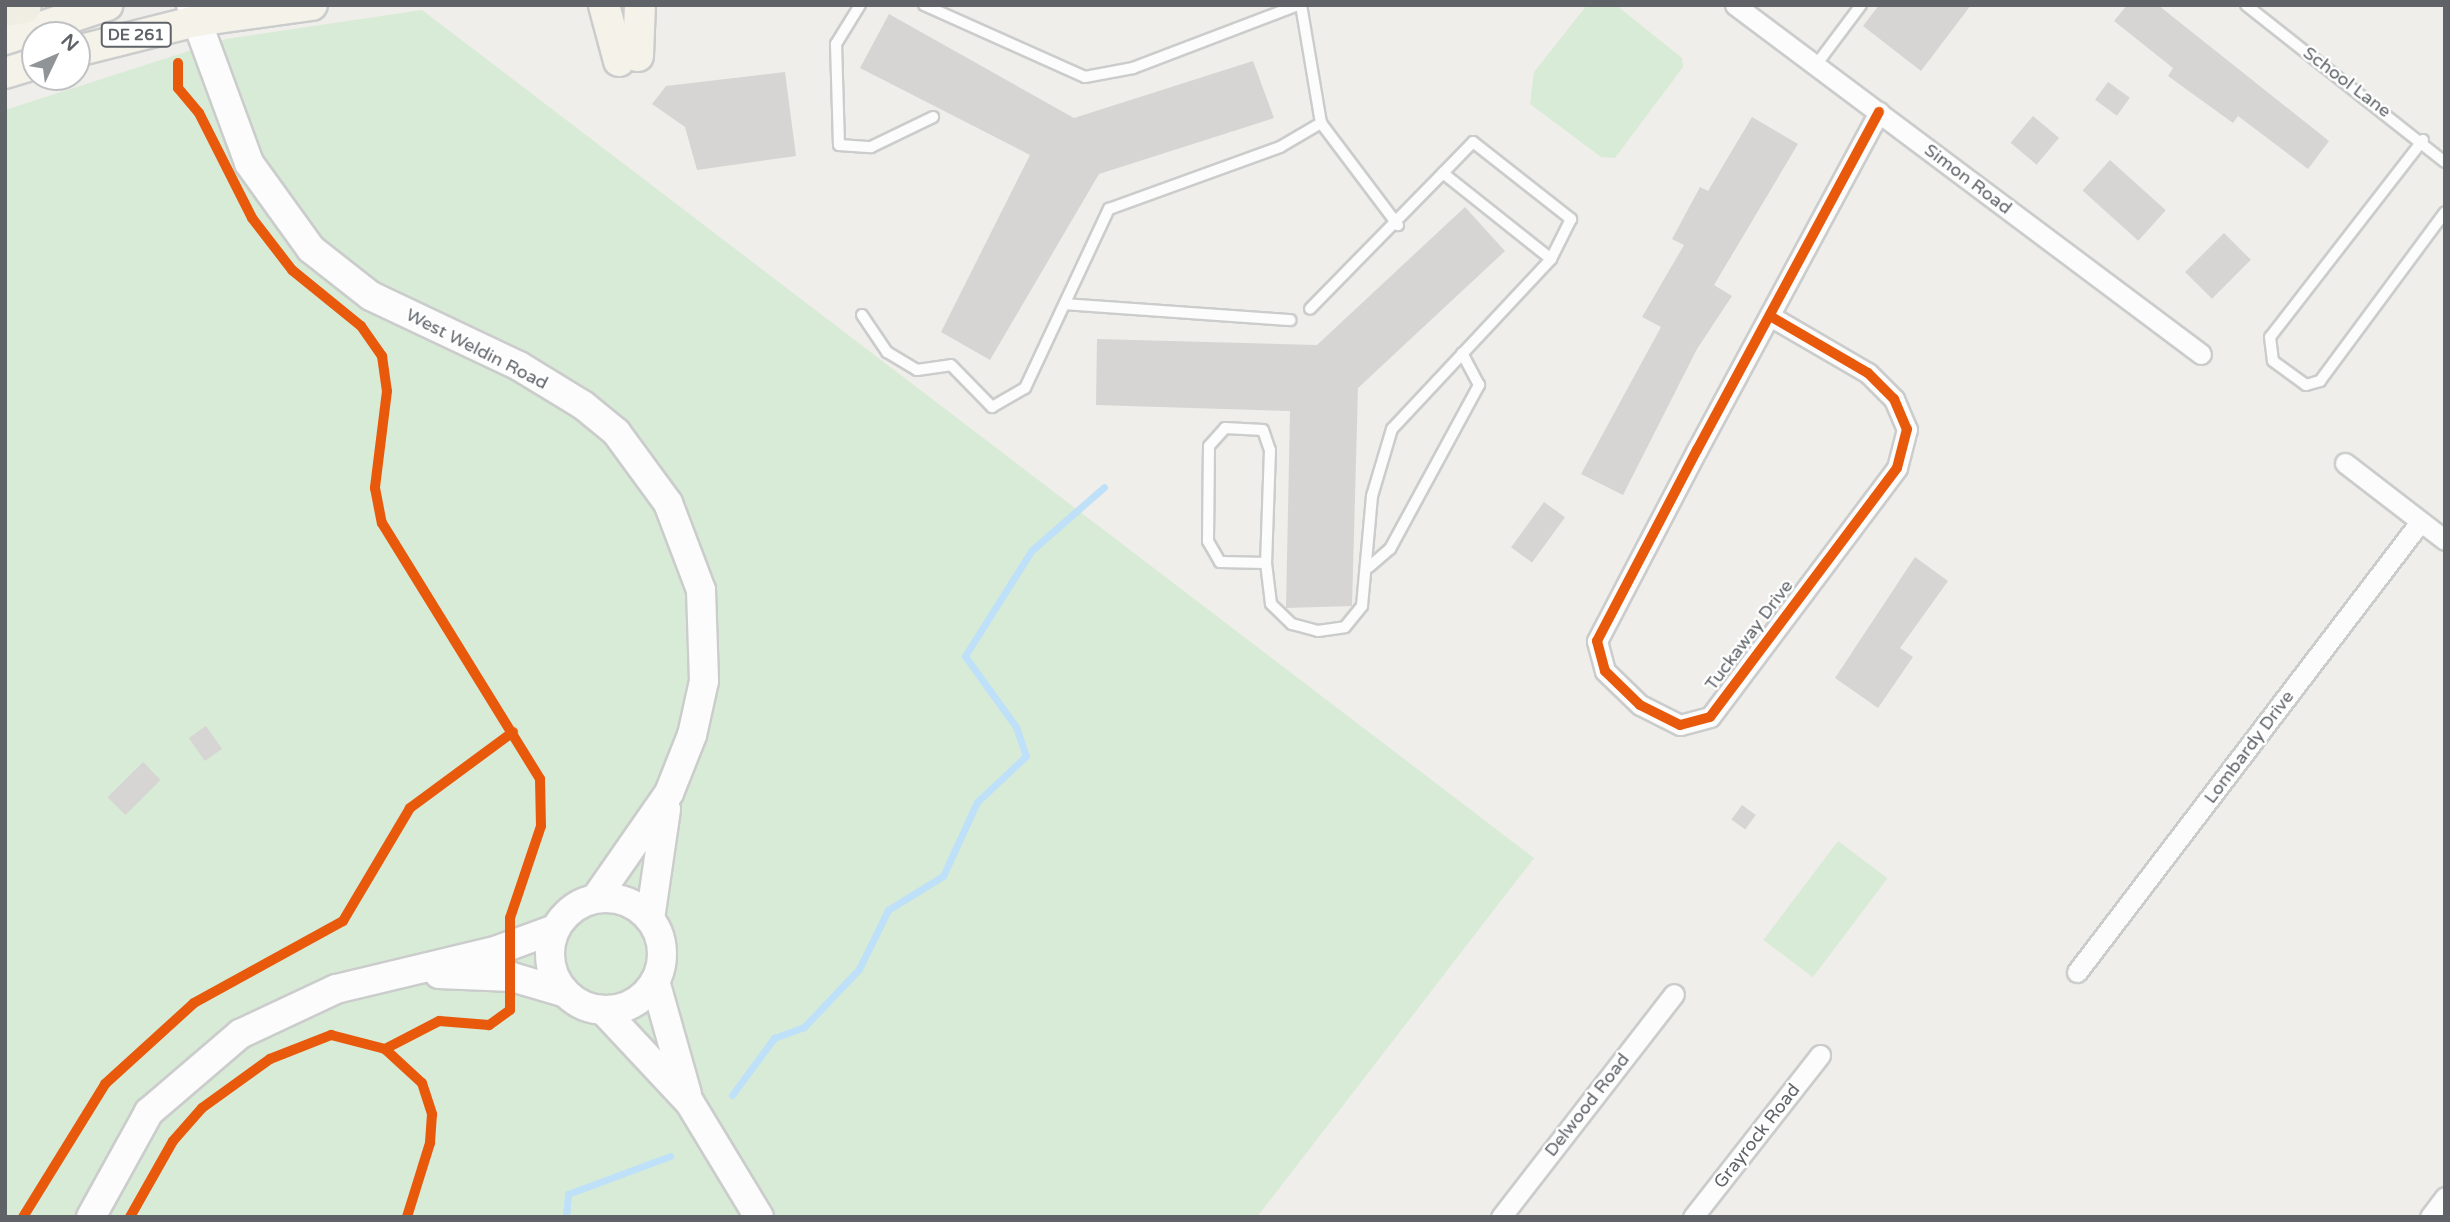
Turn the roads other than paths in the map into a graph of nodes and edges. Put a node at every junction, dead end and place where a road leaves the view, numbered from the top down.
1 (23, 5) edge
2 (107, 5) edge
3 (312, 5) edge
4 (604, 5) edge
5 (640, 5) edge
6 (860, 5) edge
7 (925, 5) edge
8 (1299, 5) edge
9 (1735, 5) edge
10 (1861, 5) edge
11 (2246, 5) edge
12 (5, 8) edge
13 (193, 13) edge
14 (5, 39) edge
15 (91, 46) edge
16 (1816, 65) junction
17 (1879, 113) junction
18 (933, 117) dead end
19 (1321, 123) junction
20 (2423, 140) junction
21 (2445, 162) edge
22 (1443, 173) junction
23 (2445, 212) edge
24 (1398, 225) junction
25 (1551, 259) junction
26 (1065, 304) junction
27 (1310, 309) dead end
28 (862, 315) dead end
29 (1770, 316) junction
30 (1290, 320) dead end
31 (1462, 353) junction
32 (2201, 354) dead end
33 (2345, 463) dead end
34 (2420, 522) junction
35 (2445, 540) edge
36 (1266, 563) junction
37 (1369, 567) junction
38 (669, 793) junction
39 (596, 898) junction
40 (650, 919) junction
41 (555, 929) junction
42 (408, 972) junction
43 (2077, 972) dead end
44 (655, 981) junction
45 (566, 993) junction
46 (1674, 994) dead end
47 (603, 1010) junction
48 (1821, 1055) dead end
49 (690, 1103) junction
50 (2445, 1197) edge
51 (91, 1217) edge
52 (759, 1217) edge
53 (1501, 1217) edge
54 (1693, 1217) edge
55 (2430, 1217) edge

1 - 12 highway
2 - 14 main road
3 - 13 main road, DE 261
4 - 5 main road
6 - 18 lane
7 - 8 lane
8 - 19 lane
9 - 16 street, Simon Road
10 - 16 lane
11 - 20 lane, School Lane
13 - 15 main road, DE 261
13 - 38 street, West Weldin Road
16 - 17 street, Simon Road
17 - 29 street, Tuckaway Drive
17 - 32 street, Simon Road
19 - 24 lane
19 - 26 lane
20 - 21 lane, School Lane
20 - 23 lane
22 - 24 lane
22 - 25 lane
22 - 25 lane
24 - 27 lane
25 - 31 lane
26 - 28 lane
26 - 30 lane
29 - 29 street, Tuckaway Drive
31 - 37 lane
31 - 37 lane
33 - 34 street
34 - 35 street
34 - 43 street, Lombardy Drive
36 - 36 lane
36 - 37 lane
38 - 39 street, West Weldin Road
38 - 40 street, West Weldin Road
39 - 40 street
39 - 41 street
40 - 44 street
41 - 42 street
41 - 45 street
42 - 45 street
42 - 51 street
44 - 47 street
44 - 49 street
45 - 47 street
46 - 53 street, Delwood Road
47 - 49 street
48 - 54 street, Grayrock Road
49 - 52 street
50 - 55 street

